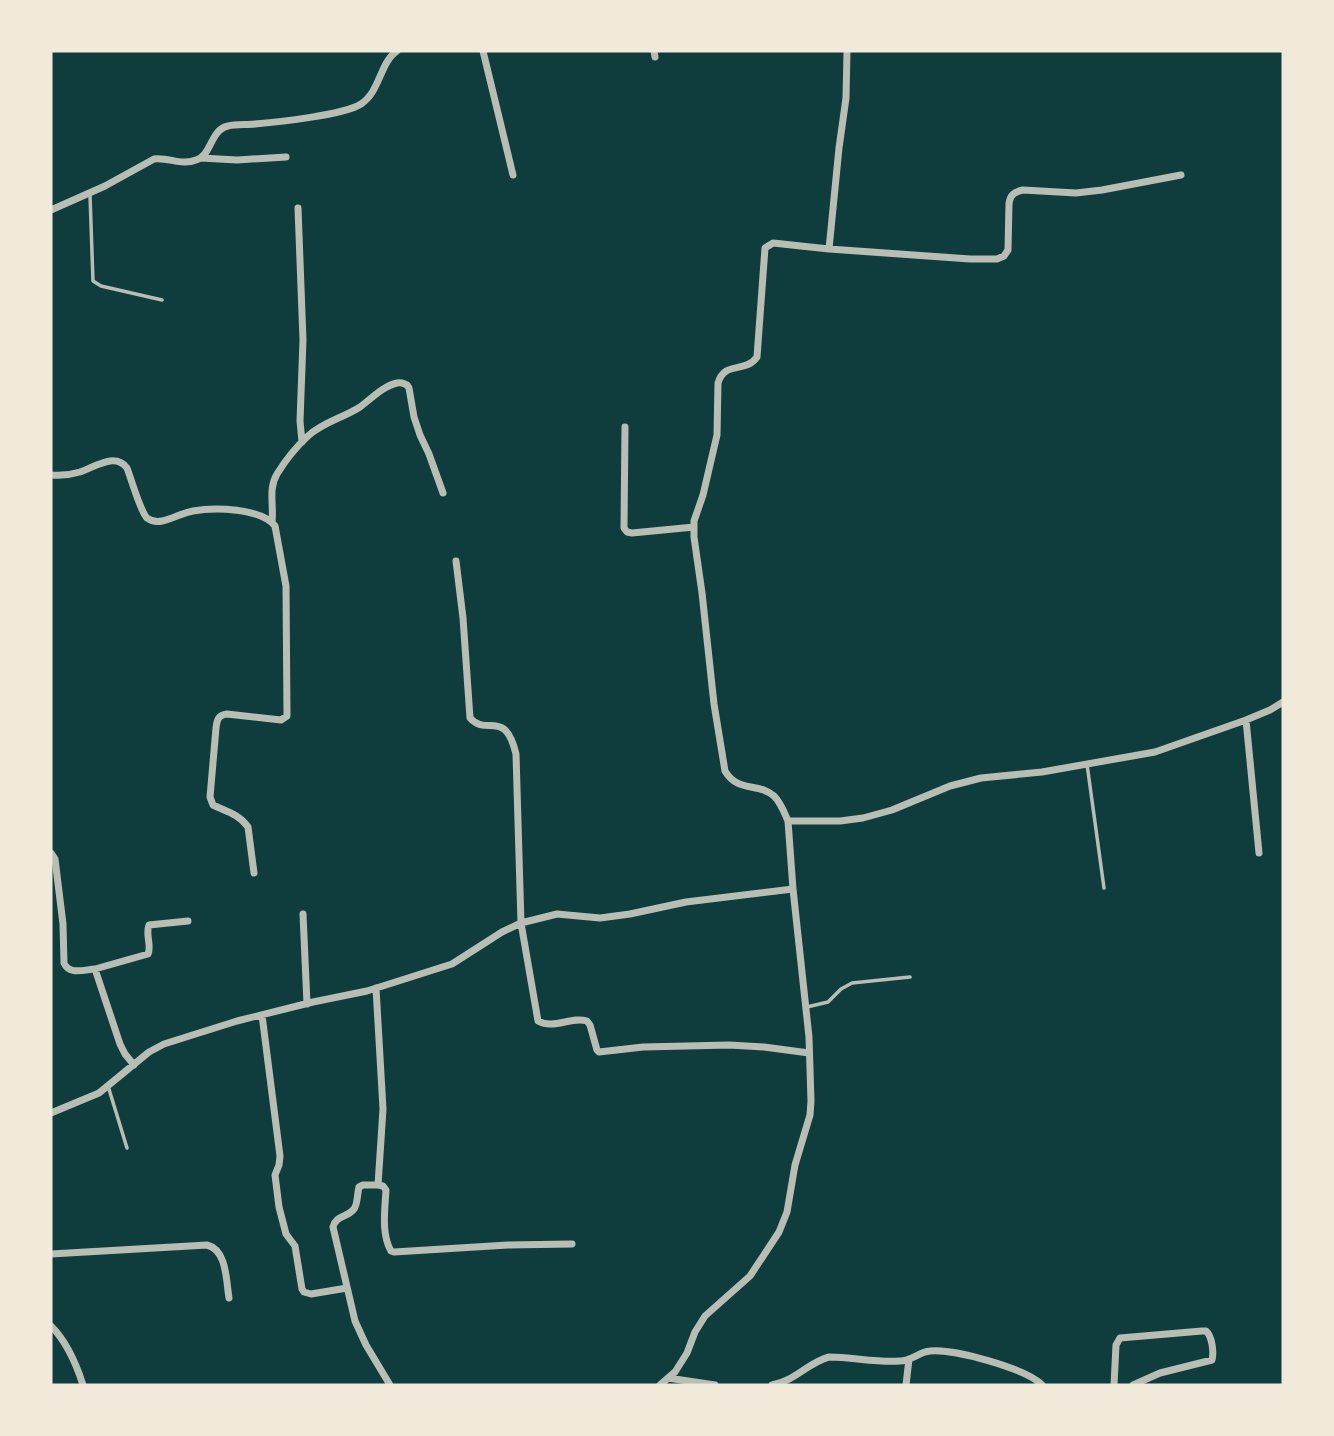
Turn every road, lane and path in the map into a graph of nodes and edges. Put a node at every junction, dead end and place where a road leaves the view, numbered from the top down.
1 (397, 51) edge
2 (483, 51) edge
3 (847, 51) edge
4 (286, 157) dead end
5 (201, 158) junction
6 (513, 175) dead end
7 (1181, 175) dead end
8 (90, 193) junction
9 (298, 208) dead end
10 (51, 210) edge
11 (829, 249) junction
12 (162, 300) dead end
13 (625, 428) dead end
14 (302, 442) junction
15 (51, 475) edge
16 (443, 493) dead end
17 (272, 522) junction
18 (694, 527) junction
19 (456, 561) dead end
20 (1283, 702) edge
21 (1246, 720) junction
22 (1087, 764) junction
23 (788, 821) junction
24 (51, 853) edge
25 (1259, 853) dead end
26 (254, 873) dead end
27 (793, 888) junction
28 (1104, 888) dead end
29 (303, 914) dead end
30 (188, 921) dead end
31 (521, 923) junction
32 (95, 969) junction
33 (910, 977) dead end
34 (376, 988) junction
35 (307, 1004) junction
36 (805, 1007) junction
37 (262, 1015) junction
38 (809, 1053) junction
39 (134, 1065) junction
40 (108, 1086) junction
41 (51, 1113) edge
42 (127, 1148) dead end
43 (378, 1185) junction
44 (572, 1244) dead end
45 (51, 1254) edge
46 (347, 1288) junction
47 (229, 1298) dead end
48 (51, 1326) edge
49 (909, 1359) junction
50 (668, 1378) junction
51 (83, 1385) edge
52 (390, 1385) edge
53 (660, 1385) edge
54 (715, 1385) edge
55 (772, 1385) edge
56 (906, 1385) edge
57 (1042, 1385) edge
58 (1114, 1385) edge
59 (1133, 1385) edge

1 - 5 street
2 - 6 street
3 - 11 street
4 - 5 street
5 - 8 street
7 - 11 street
8 - 10 street
8 - 12 lane
9 - 14 street
11 - 18 street
13 - 18 street
14 - 16 street
14 - 17 street
15 - 17 street
17 - 26 street
18 - 23 street
19 - 31 street
20 - 21 street
21 - 22 street
21 - 25 street
22 - 23 street
22 - 28 lane
23 - 27 street
24 - 32 street
27 - 31 street
27 - 36 street
29 - 35 street
30 - 32 street
31 - 34 street
31 - 38 street
32 - 39 street
33 - 36 lane
34 - 35 street
34 - 43 street
35 - 37 street
36 - 38 street
37 - 39 street
37 - 46 street
38 - 50 street
39 - 40 street
40 - 41 street
40 - 42 lane
43 - 44 street
43 - 46 street
45 - 47 street
46 - 52 street
48 - 51 street
49 - 55 street
49 - 56 street
49 - 57 street
50 - 53 street
50 - 54 street
58 - 59 street

